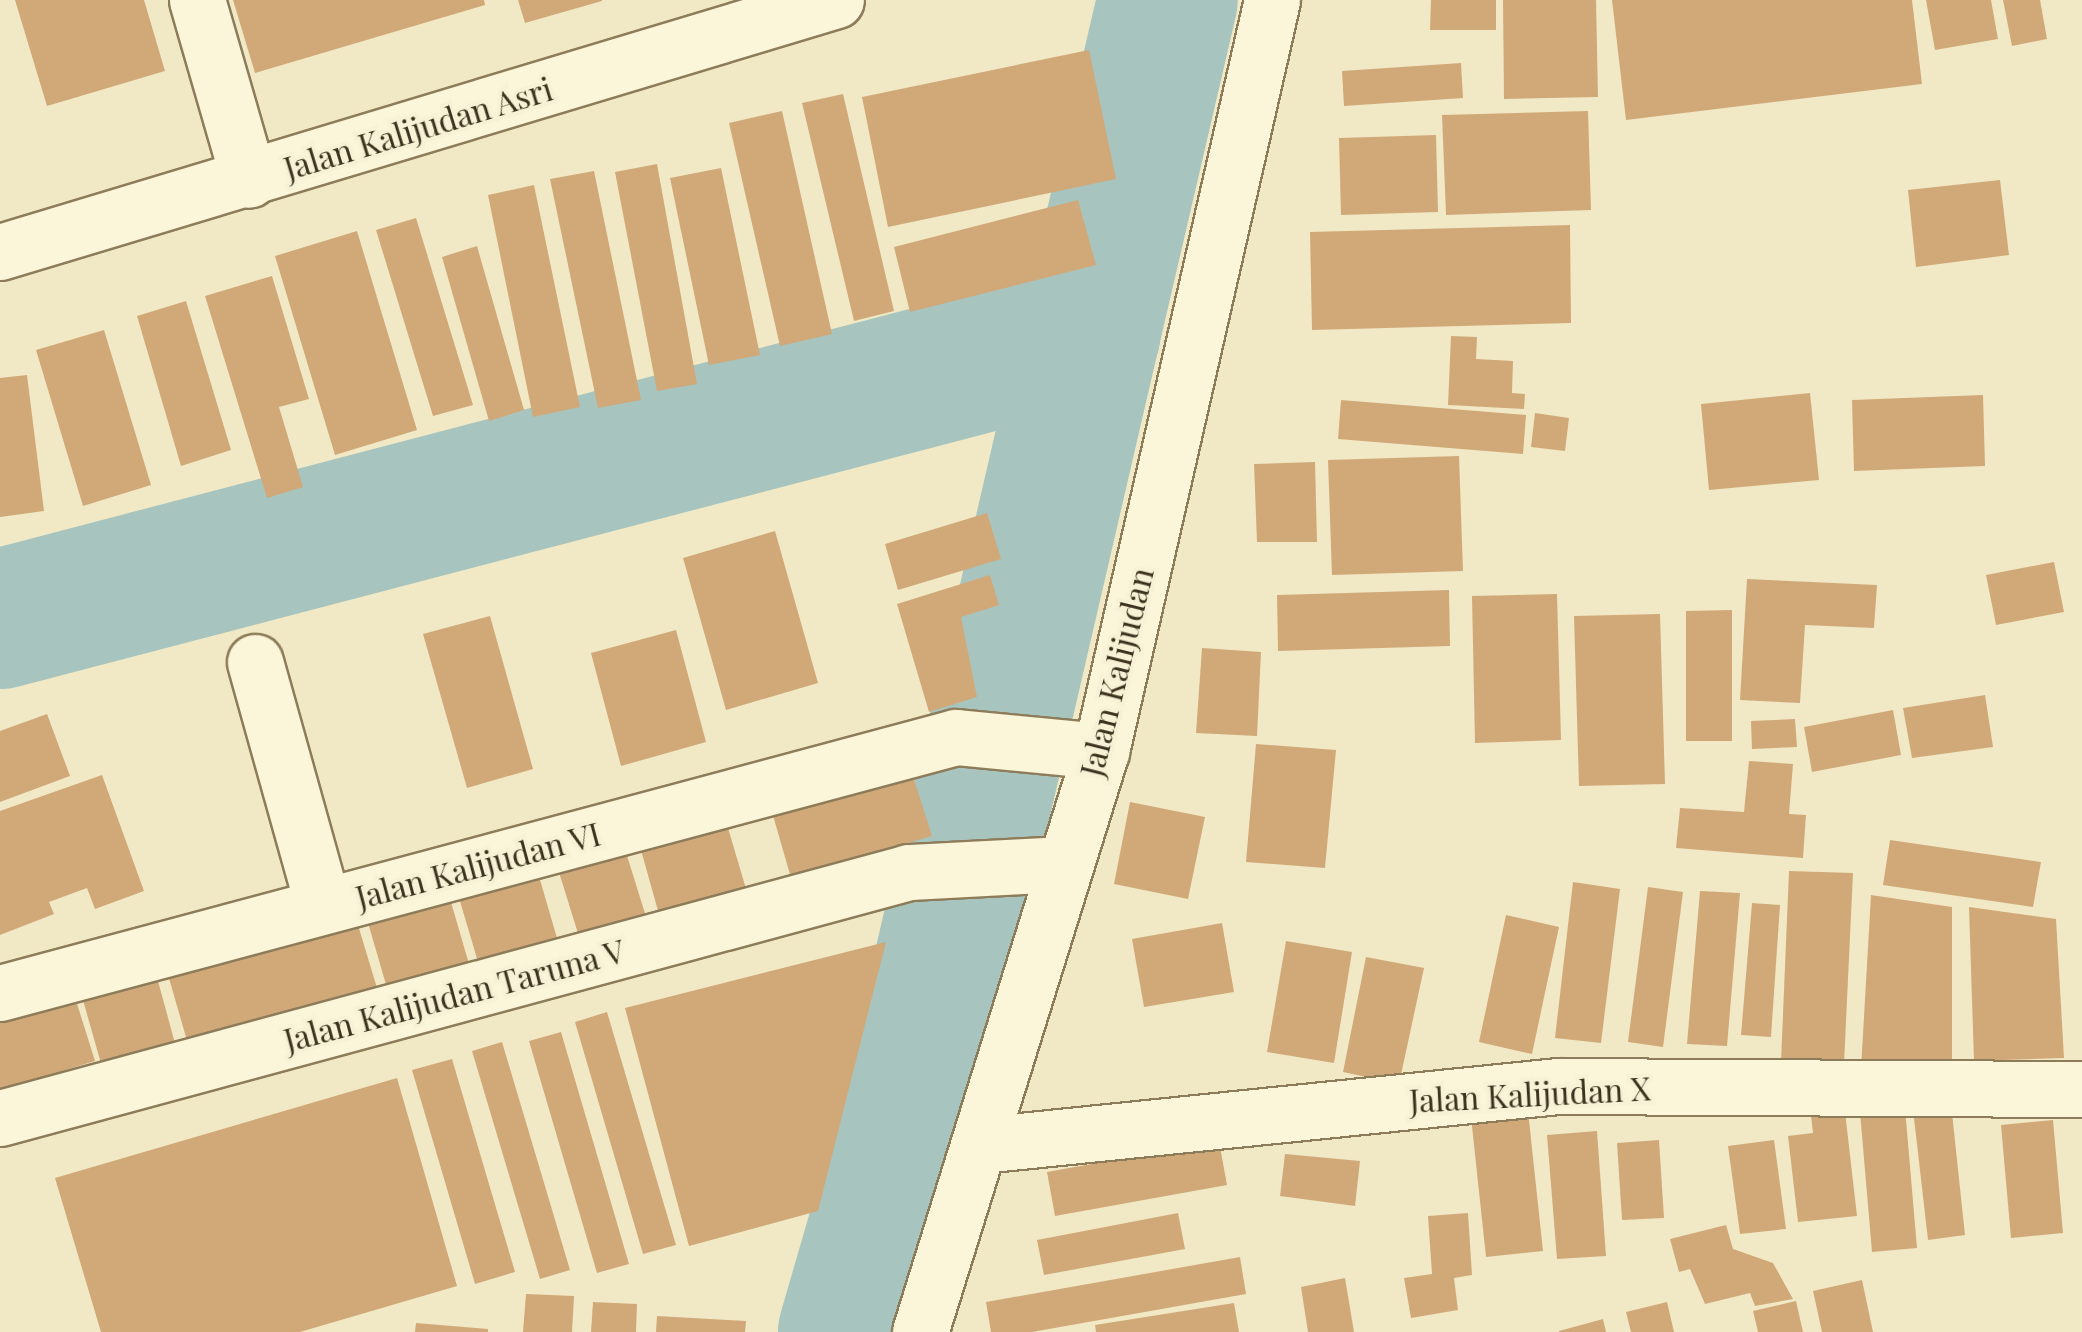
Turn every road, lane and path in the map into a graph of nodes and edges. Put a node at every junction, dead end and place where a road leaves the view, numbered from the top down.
1 (197, 0) edge
2 (836, 0) edge
3 (1272, 0) edge
4 (249, 180) junction
5 (0, 252) edge
6 (256, 662) dead end
7 (1079, 749) junction
8 (1037, 866) junction
9 (322, 906) junction
10 (0, 993) edge
11 (2082, 1089) edge
12 (0, 1118) edge
13 (980, 1145) junction
14 (920, 1332) edge

1 - 4 street
2 - 4 street, Jalan Kalijudan Asri
3 - 7 street, Jalan Kalijudan
4 - 5 street, Jalan Kalijudan Asri
6 - 9 street
7 - 8 street, Jalan Kalijudan
7 - 9 street, Jalan Kalijudan VI
8 - 12 street, Jalan Kalijudan Taruna V
8 - 13 street, Jalan Kalijudan
9 - 10 street, Jalan Kalijudan VI
11 - 13 street, Jalan Kalijudan X
13 - 14 street, Jalan Kalijudan

